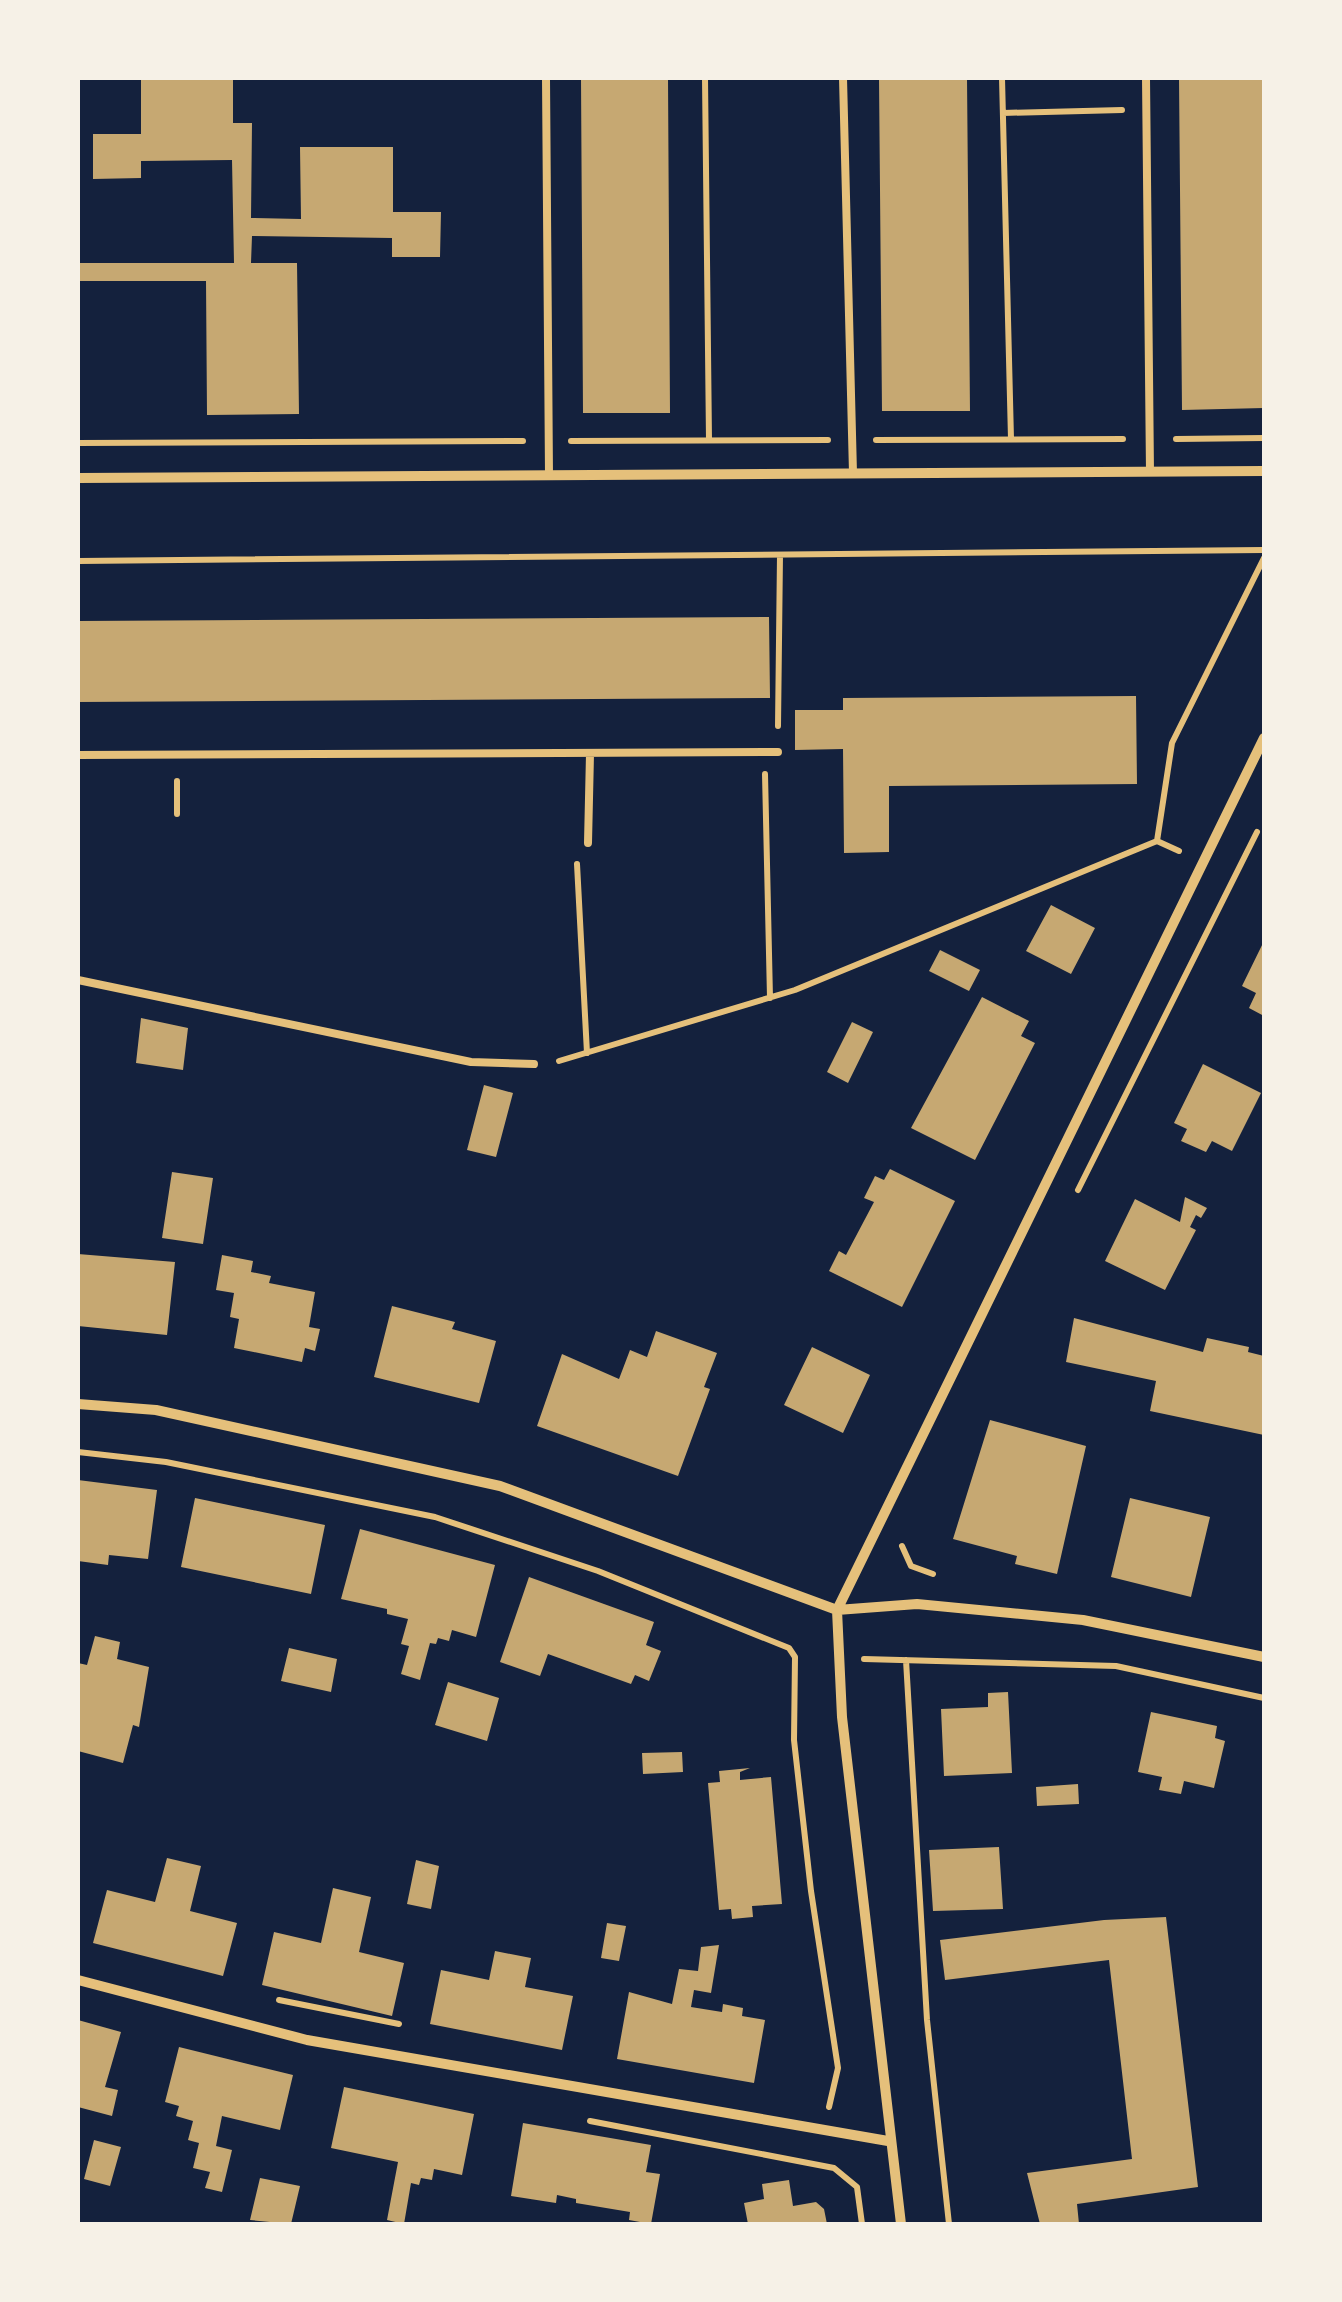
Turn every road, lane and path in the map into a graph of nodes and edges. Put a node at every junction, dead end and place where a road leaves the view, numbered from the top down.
1 (546, 78) edge
2 (706, 78) edge
3 (843, 78) edge
4 (1002, 78) edge
5 (1146, 78) edge
6 (1147, 109) junction
7 (1003, 113) junction
8 (1264, 438) edge
9 (1011, 439) junction
10 (1150, 439) junction
11 (709, 440) junction
12 (852, 440) junction
13 (549, 441) junction
14 (78, 443) edge
15 (1264, 471) edge
16 (1150, 472) junction
17 (853, 473) junction
18 (549, 475) junction
19 (78, 478) edge
20 (1264, 550) edge
21 (780, 554) junction
22 (1264, 558) edge
23 (78, 562) edge
24 (1264, 738) edge
25 (764, 752) junction
26 (778, 752) joint
27 (590, 754) junction
28 (78, 755) edge
29 (1257, 832) dead end
30 (1157, 841) junction
31 (588, 843) joint
32 (1206, 862) junction
33 (1235, 876) junction
34 (78, 980) edge
35 (770, 998) junction
36 (586, 1053) junction
37 (534, 1064) joint
38 (1074, 1197) dead end
39 (78, 1404) edge
40 (78, 1452) edge
41 (906, 1534) dead end
42 (943, 1576) dead end
43 (837, 1610) junction
44 (795, 1657) junction
45 (1264, 1657) edge
46 (839, 1658) junction
47 (906, 1660) junction
48 (1264, 1698) edge
49 (78, 1980) edge
50 (272, 1999) dead end
51 (407, 2026) dead end
52 (828, 2100) dead end
53 (888, 2141) junction
54 (834, 2168) dead end
55 (862, 2224) edge
56 (901, 2224) edge
57 (949, 2224) edge

1 - 13 lane
2 - 11 path
3 - 12 lane
4 - 7 path
5 - 6 lane
6 - 7 path
6 - 10 lane
7 - 9 path
8 - 10 path
9 - 10 path
9 - 12 path
10 - 16 lane
11 - 12 path
11 - 13 path
12 - 17 lane
13 - 14 path
13 - 18 lane
15 - 16 street
16 - 17 street
17 - 18 street
18 - 19 street
20 - 21 path
21 - 23 path
21 - 26 path
22 - 30 path
24 - 32 street
25 - 26 lane
25 - 27 lane
25 - 35 path
27 - 28 lane
27 - 31 lane
29 - 33 path
30 - 32 path
30 - 35 path
31 - 36 path
32 - 33 path
32 - 43 street
33 - 38 path
34 - 37 lane
35 - 36 path
36 - 37 path
39 - 43 street
40 - 44 path
41 - 42 path
43 - 45 street
43 - 46 street
44 - 46 path
44 - 52 path
46 - 47 path
46 - 53 street
47 - 48 path
47 - 57 path
49 - 53 street
50 - 51 path
53 - 56 street
54 - 55 path

